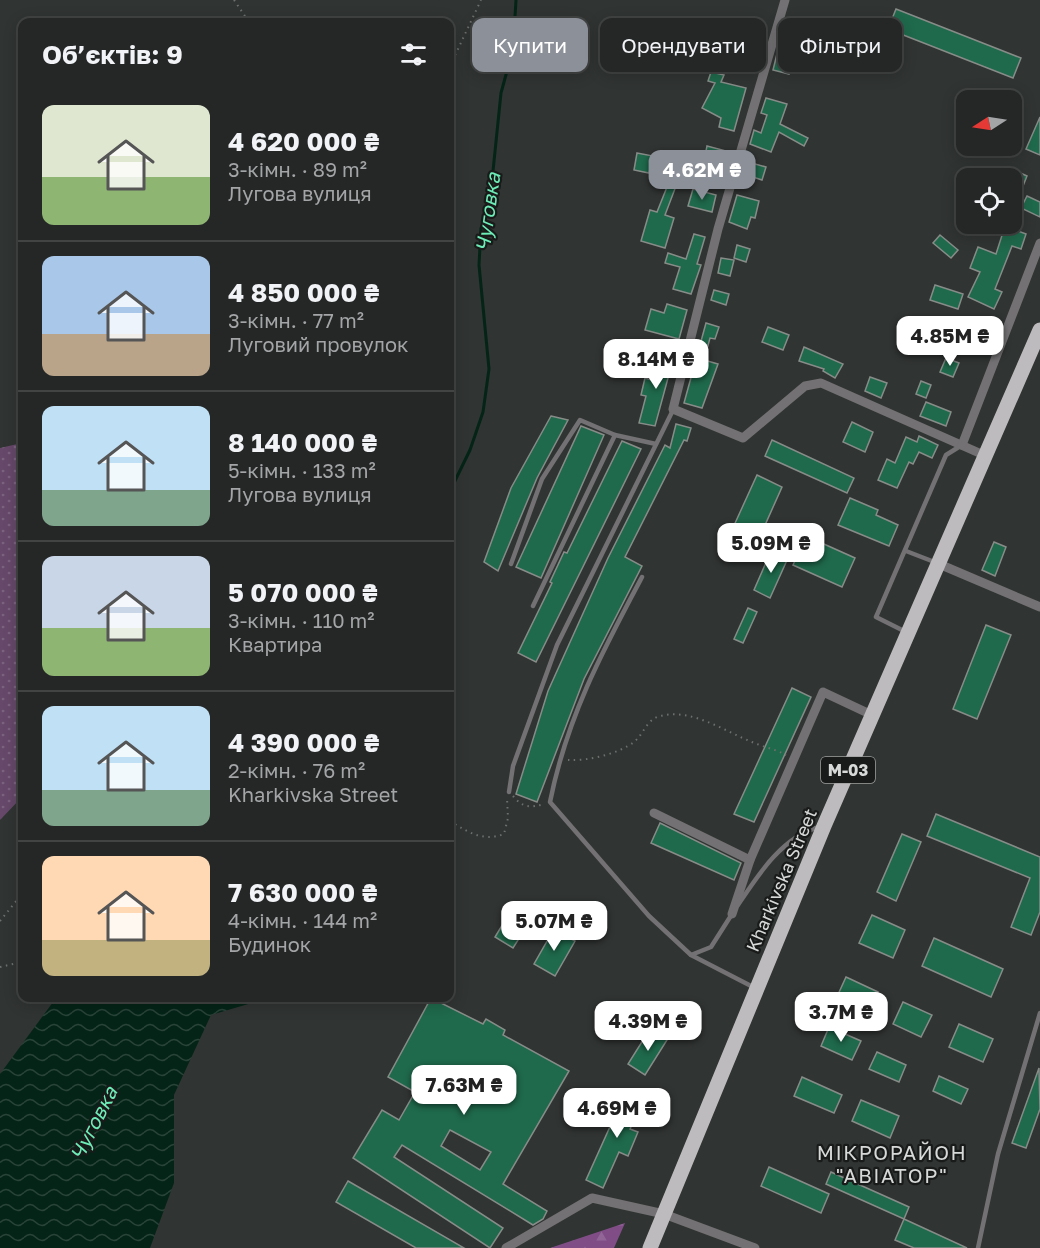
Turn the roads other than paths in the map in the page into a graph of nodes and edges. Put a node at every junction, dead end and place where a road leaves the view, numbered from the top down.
1 (785, 0) edge
2 (1040, 243) edge
3 (1040, 330) edge
4 (673, 409) junction
5 (615, 435) junction
6 (656, 444) junction
7 (962, 445) junction
8 (986, 456) junction
9 (906, 551) junction
10 (511, 564) dead end
11 (939, 564) junction
12 (642, 576) dead end
13 (533, 606) dead end
14 (1040, 607) edge
15 (909, 633) junction
16 (872, 715) junction
17 (509, 792) road end
18 (654, 813) dead end
19 (825, 826) junction
20 (750, 860) junction
21 (732, 914) junction
22 (691, 955) junction
23 (757, 989) junction
24 (1040, 1013) edge
25 (664, 1214) junction
26 (733, 1244) edge
27 (506, 1248) edge
28 (650, 1248) edge
29 (755, 1248) edge
30 (978, 1248) edge

1 - 4 street
2 - 7 street
3 - 8 highway, Kharkivska Street / М-03
4 - 6 lane
4 - 7 street
5 - 6 lane
5 - 10 lane
5 - 13 lane
6 - 17 lane
7 - 8 street
7 - 9 lane
8 - 11 highway, Kharkivska Street / М-03
9 - 11 lane
9 - 15 lane
11 - 14 street
11 - 15 highway, Kharkivska Street / М-03
12 - 22 lane
15 - 16 highway, Kharkivska Street / М-03
16 - 19 highway, Kharkivska Street / М-03
16 - 20 street
18 - 20 street
19 - 21 lane
19 - 23 highway, Kharkivska Street / М-03
20 - 21 street
21 - 22 lane
22 - 23 lane
23 - 25 highway, Kharkivska Street / М-03
24 - 30 lane
25 - 26 street
25 - 27 street
25 - 28 highway, Kharkivska Street / М-03
26 - 29 street

